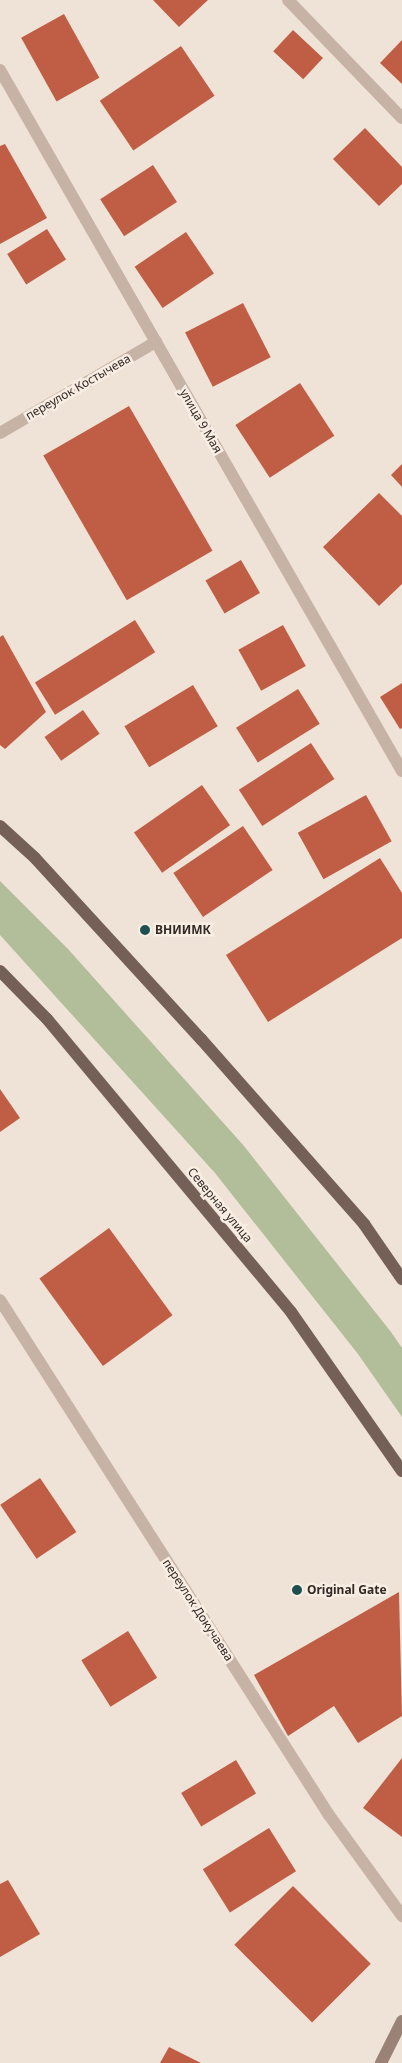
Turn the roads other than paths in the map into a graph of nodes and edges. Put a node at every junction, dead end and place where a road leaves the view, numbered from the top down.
1 (288, 0) edge
2 (0, 70) edge
3 (402, 118) edge
4 (156, 342) junction
5 (0, 433) edge
6 (402, 771) edge
7 (0, 826) edge
8 (0, 971) edge
9 (402, 1279) edge
10 (0, 1300) edge
11 (402, 1472) edge
12 (402, 1916) edge
13 (402, 2021) edge
14 (381, 2063) edge

1 - 3 street
2 - 4 street, улица 9 Мая
4 - 5 street, переулок Костычева
4 - 6 street, улица 9 Мая
7 - 9 main road
8 - 11 main road, Северная улица
10 - 12 street, переулок Докучаева
13 - 14 main road

